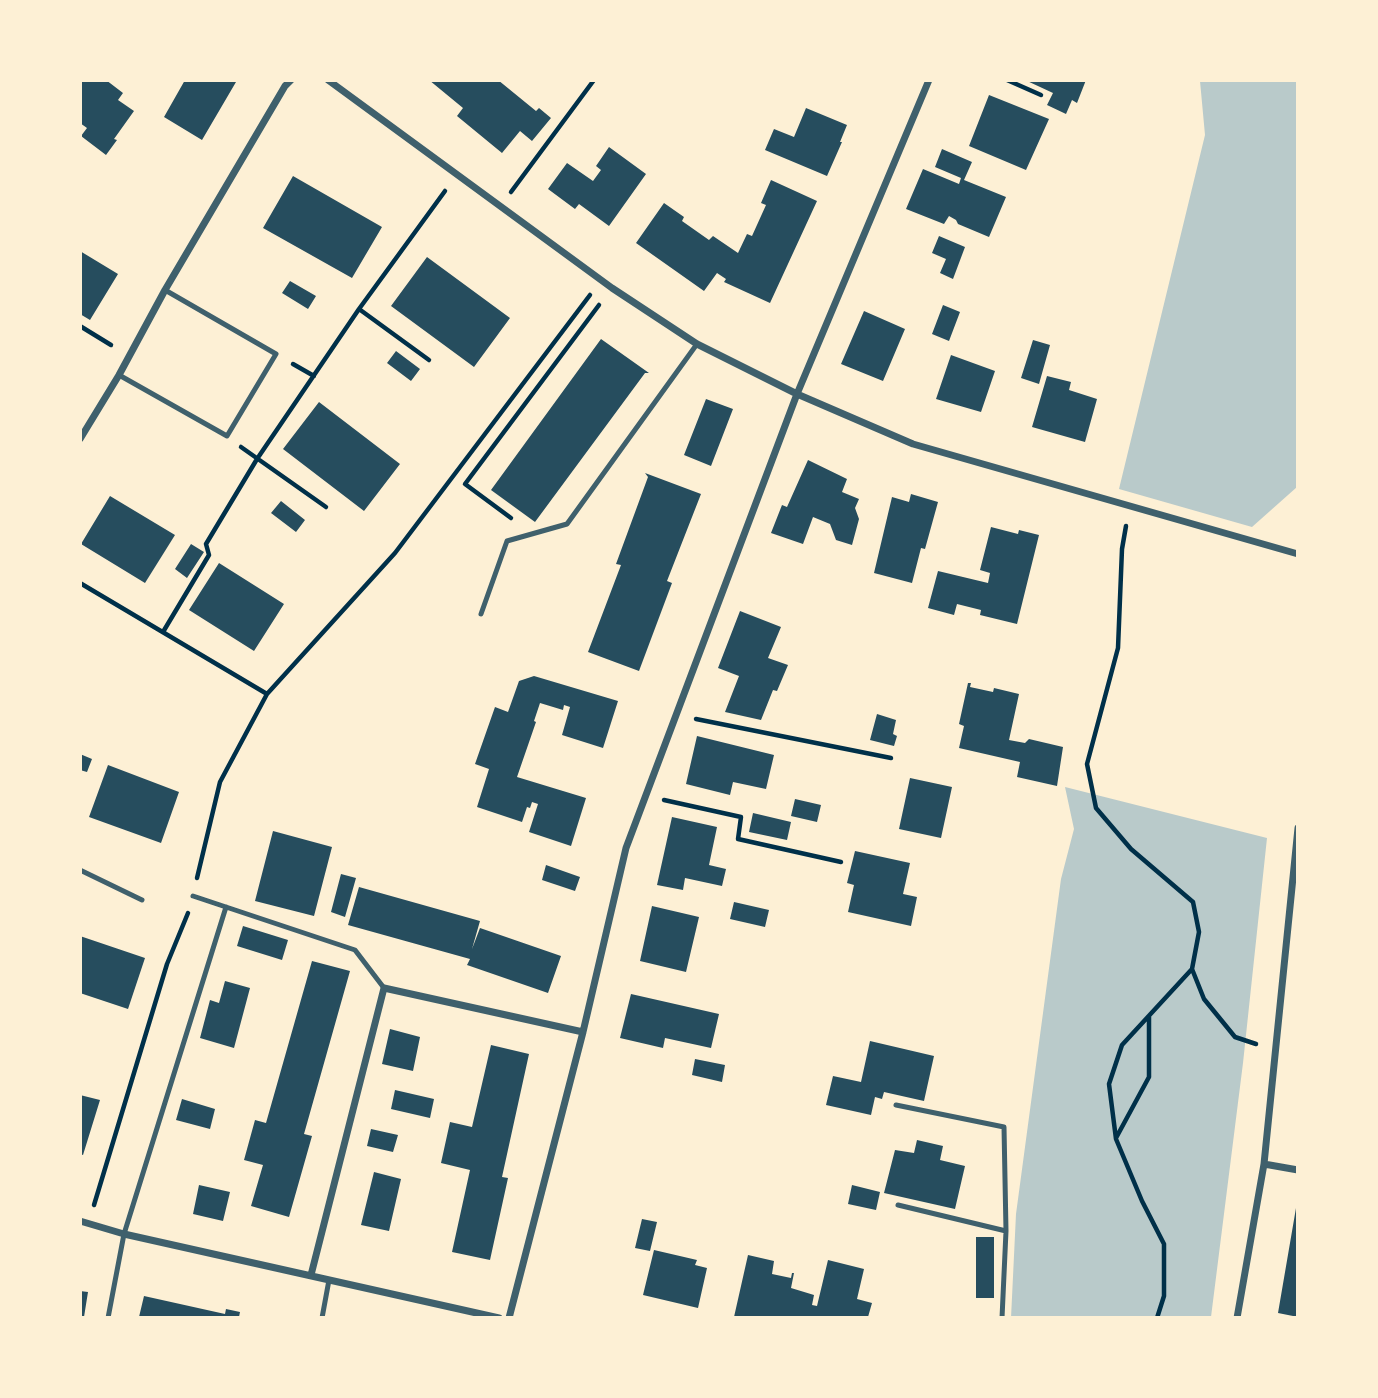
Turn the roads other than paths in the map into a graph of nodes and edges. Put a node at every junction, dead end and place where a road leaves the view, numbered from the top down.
1 (291, 80) edge
2 (328, 80) edge
3 (929, 80) edge
4 (165, 290) junction
5 (697, 344) junction
6 (119, 375) junction
7 (797, 394) junction
8 (80, 439) edge
9 (1297, 554) edge
10 (481, 614) dead end
11 (1297, 828) edge
12 (80, 870) edge
13 (193, 897) road end
14 (142, 900) dead end
15 (226, 907) junction
16 (384, 988) junction
17 (583, 1032) junction
18 (896, 1105) dead end
19 (1264, 1164) junction
20 (1297, 1170) edge
21 (898, 1205) dead end
22 (85, 1222) edge
23 (1006, 1231) junction
24 (124, 1234) junction
25 (311, 1275) junction
26 (329, 1280) junction
27 (108, 1318) edge
28 (322, 1318) edge
29 (499, 1318) edge
30 (509, 1318) edge
31 (1002, 1318) edge
32 (1237, 1318) edge

1 - 4 street
2 - 5 street
3 - 7 street
4 - 6 street
4 - 6 lane
5 - 7 street
5 - 10 lane
6 - 8 street
7 - 9 street
7 - 17 street
11 - 19 street
12 - 14 lane
13 - 15 lane
15 - 16 lane
15 - 24 lane
16 - 17 street
16 - 25 street
17 - 30 street
18 - 23 lane
19 - 20 street
19 - 32 street
21 - 23 lane
22 - 24 street
23 - 31 lane
24 - 25 street
24 - 27 lane
25 - 26 street
26 - 28 lane
26 - 29 street

